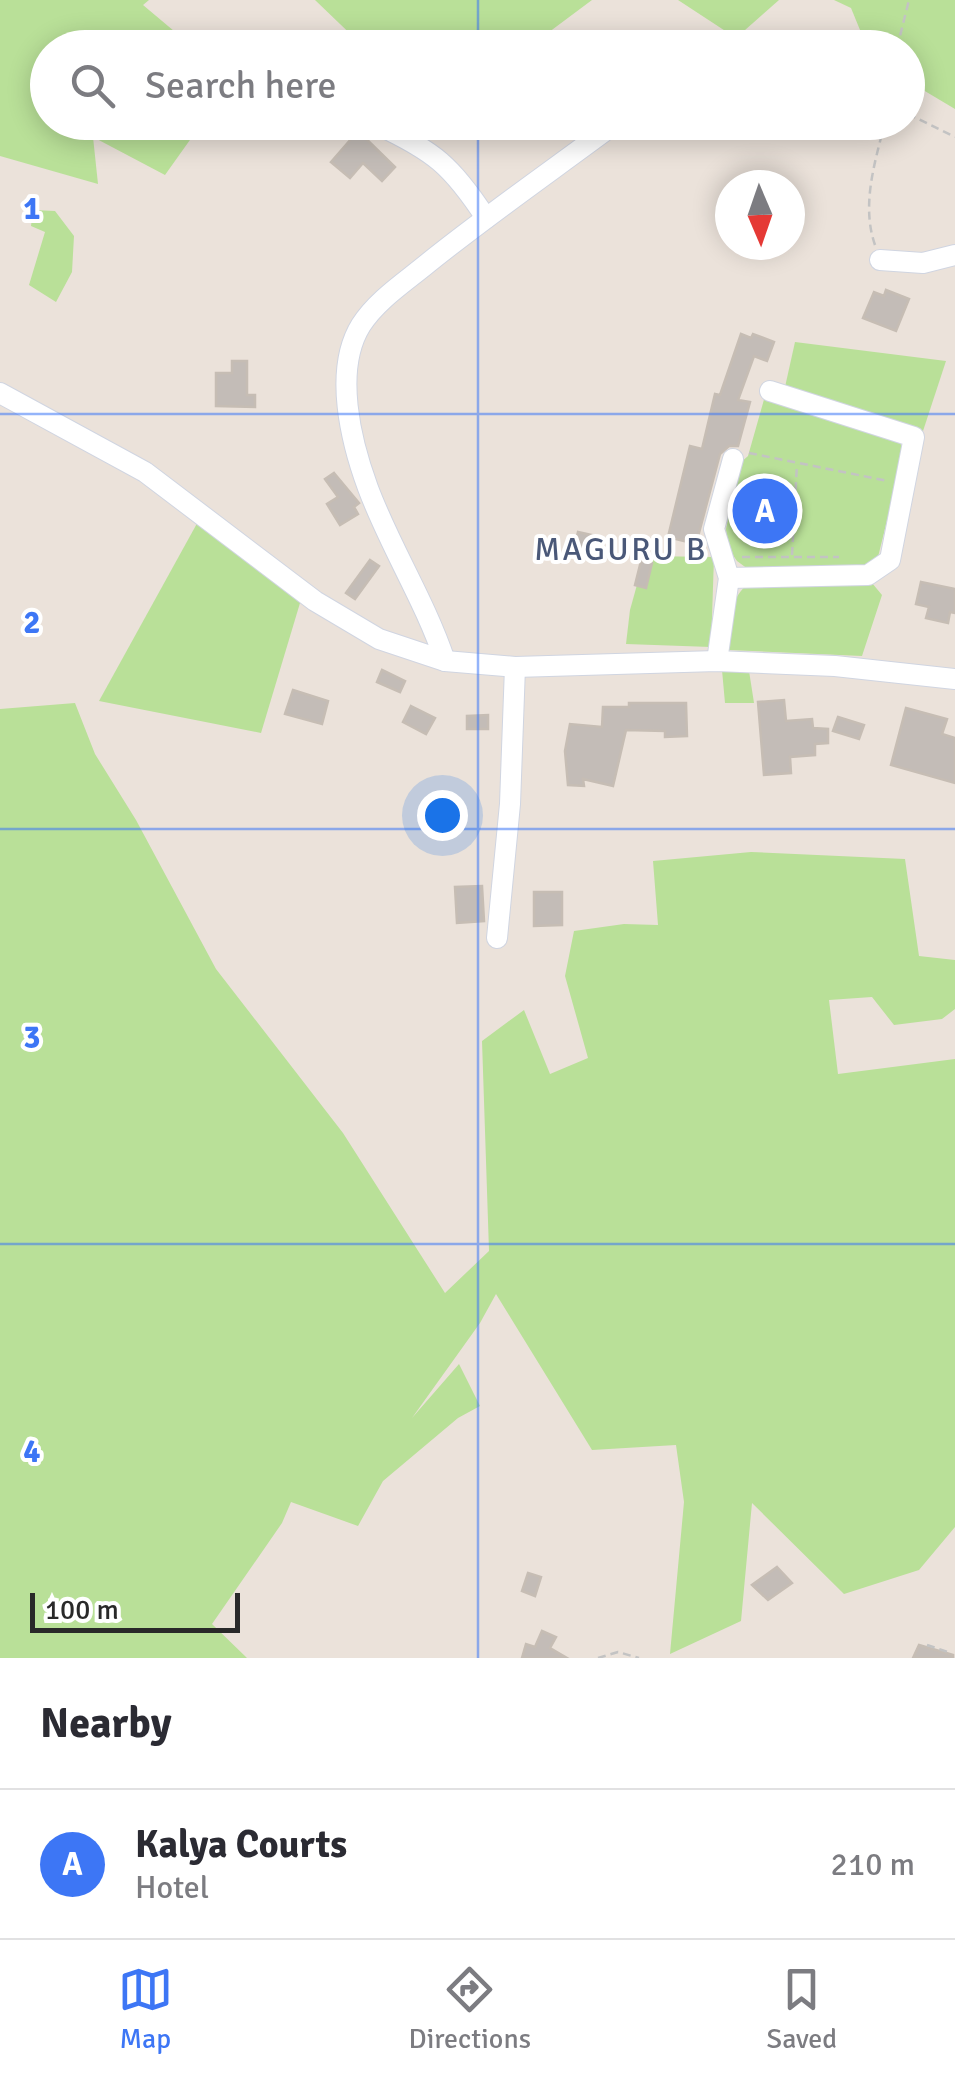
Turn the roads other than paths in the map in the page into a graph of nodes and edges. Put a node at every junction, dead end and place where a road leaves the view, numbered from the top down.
1 (410, 140) edge
2 (592, 140) edge
3 (486, 218) junction
4 (955, 255) edge
5 (880, 260) road end
6 (770, 390) dead end
7 (0, 393) edge
8 (733, 460) road end
9 (726, 568) junction
10 (445, 661) junction
11 (717, 661) junction
12 (515, 667) junction
13 (955, 679) edge
14 (497, 938) dead end

1 - 3 street
2 - 3 street
3 - 10 street
4 - 5 street
6 - 9 street
7 - 10 street
8 - 9 street
9 - 11 street
10 - 12 street
11 - 12 street
11 - 13 street
12 - 14 street

